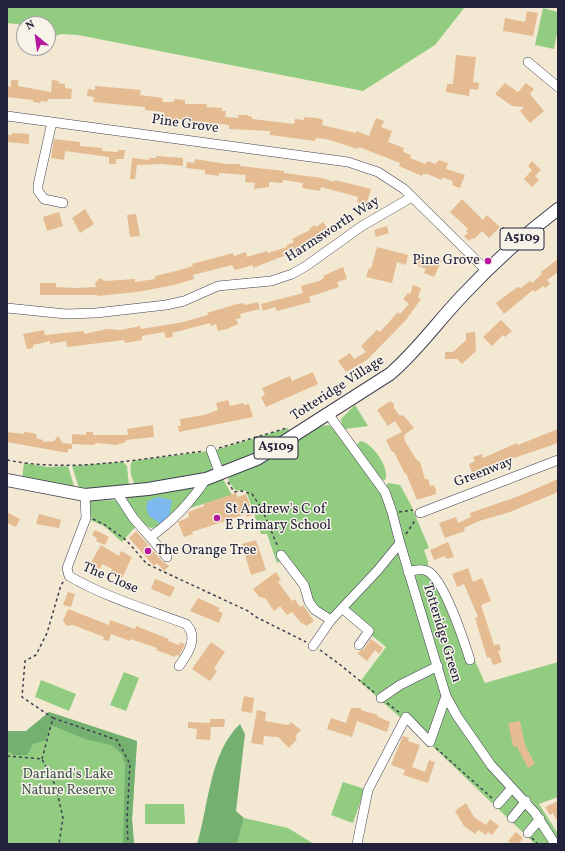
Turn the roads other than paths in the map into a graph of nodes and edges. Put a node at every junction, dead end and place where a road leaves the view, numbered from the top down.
1 (528, 62) dead end
2 (558, 87) edge
3 (7, 116) edge
4 (52, 122) junction
5 (412, 197) junction
6 (63, 203) dead end
7 (558, 209) edge
8 (488, 271) junction
9 (7, 308) edge
10 (329, 415) junction
11 (211, 450) road end
12 (558, 460) edge
13 (214, 476) junction
14 (7, 480) edge
15 (117, 493) junction
16 (84, 495) junction
17 (420, 513) road end
18 (150, 537) junction
19 (400, 543) junction
20 (281, 555) road end
21 (167, 557) dead end
22 (408, 572) junction
23 (343, 609) junction
24 (331, 620) junction
25 (359, 645) dead end
26 (313, 646) road end
27 (470, 660) dead end
28 (179, 666) dead end
29 (438, 666) junction
30 (446, 696) junction
31 (381, 698) road end
32 (512, 788) junction
33 (526, 802) junction
34 (498, 804) road end
35 (512, 818) dead end
36 (540, 819) junction
37 (528, 833) road end
38 (356, 844) edge
39 (555, 844) edge

1 - 2 street
3 - 4 street, Pine Grove
4 - 5 street, Pine Grove
4 - 6 street
5 - 8 street, Pine Grove
5 - 9 street, Harmsworth Way
7 - 8 main road, A5109
8 - 10 main road, Totteridge Village / A5109
10 - 13 main road, Totteridge Village / A5109
10 - 19 street, Totteridge Green
11 - 13 street
12 - 17 street, Greenway
13 - 15 main road, Totteridge Village / A5109
13 - 18 street
14 - 16 main road, Totteridge Village / A5109
15 - 16 main road, Totteridge Village / A5109
15 - 18 street
16 - 28 street, The Close
18 - 21 street
19 - 22 street, Totteridge Green
19 - 23 street
20 - 24 street
22 - 27 street
22 - 29 street, Totteridge Green
23 - 24 street
23 - 25 street
24 - 26 street
29 - 30 street, Totteridge Green
29 - 31 street
30 - 32 street, Totteridge Green
30 - 38 street
32 - 33 street, Totteridge Green
32 - 34 street
33 - 35 street
33 - 36 street, Totteridge Green
36 - 37 street
36 - 39 street, Totteridge Green

